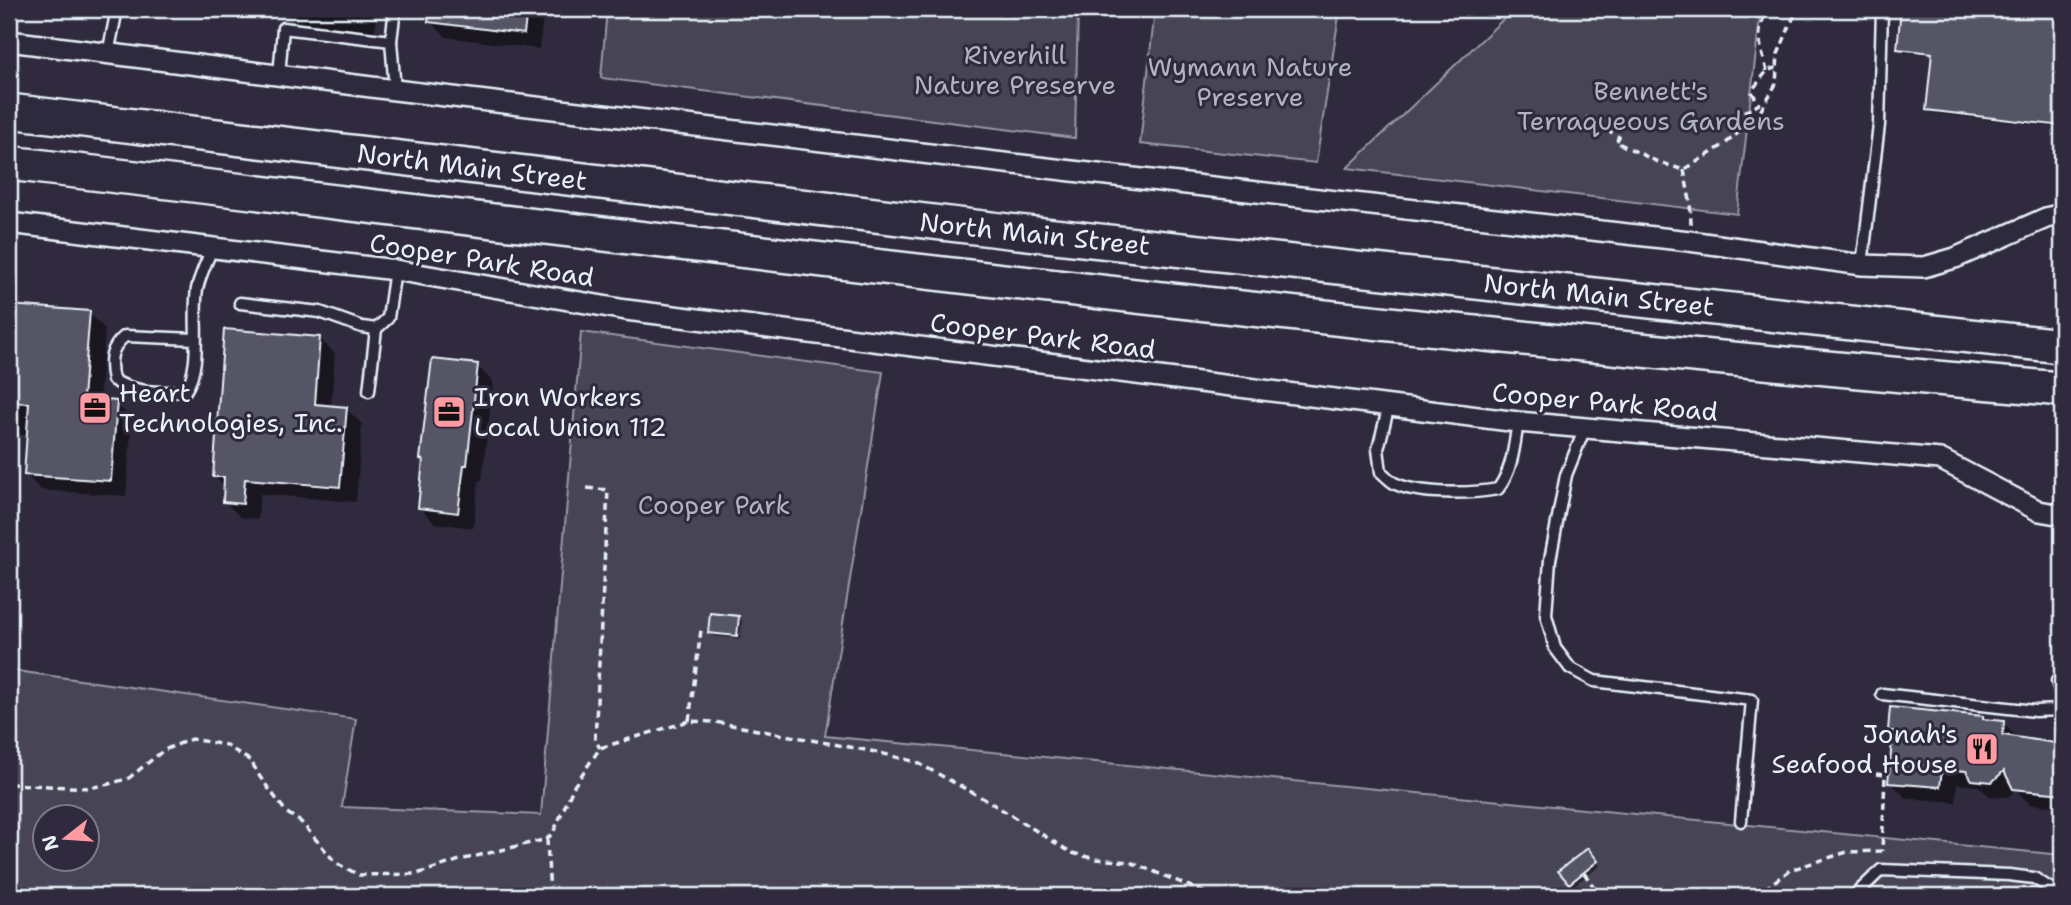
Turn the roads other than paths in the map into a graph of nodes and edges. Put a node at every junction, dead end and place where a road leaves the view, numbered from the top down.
1 (117, 9) edge
2 (395, 9) edge
3 (1882, 9) edge
4 (9, 41) edge
5 (391, 41) junction
6 (108, 55) junction
7 (279, 76) junction
8 (395, 90) junction
9 (9, 111) edge
10 (9, 163) edge
11 (2062, 214) edge
12 (9, 223) edge
13 (213, 247) junction
14 (1862, 265) junction
15 (395, 270) junction
16 (240, 303) dead end
17 (376, 329) junction
18 (195, 339) junction
19 (2062, 346) edge
20 (2062, 389) edge
21 (369, 391) dead end
22 (1389, 405) junction
23 (1518, 422) junction
24 (1585, 427) junction
25 (2062, 515) edge
26 (2057, 681) dead end
27 (1882, 694) dead end
28 (2062, 699) edge
29 (2062, 710) edge
30 (1741, 821) dead end
31 (1854, 896) edge
32 (2062, 896) edge

1 - 6 lane
2 - 5 lane
3 - 14 lane
4 - 6 street
5 - 7 lane
5 - 8 lane
6 - 7 street
7 - 8 street
8 - 14 street
9 - 19 highway, North Main Street
10 - 20 highway, North Main Street
11 - 14 street
12 - 13 street, Cooper Park Road
13 - 15 street, Cooper Park Road
13 - 18 lane
15 - 17 lane
15 - 22 street, Cooper Park Road
16 - 17 lane
17 - 21 lane
18 - 18 lane
22 - 23 street, Cooper Park Road
22 - 23 lane
23 - 24 street, Cooper Park Road
24 - 25 street, Cooper Park Road
24 - 30 lane
26 - 28 lane
27 - 29 lane
31 - 32 lane

